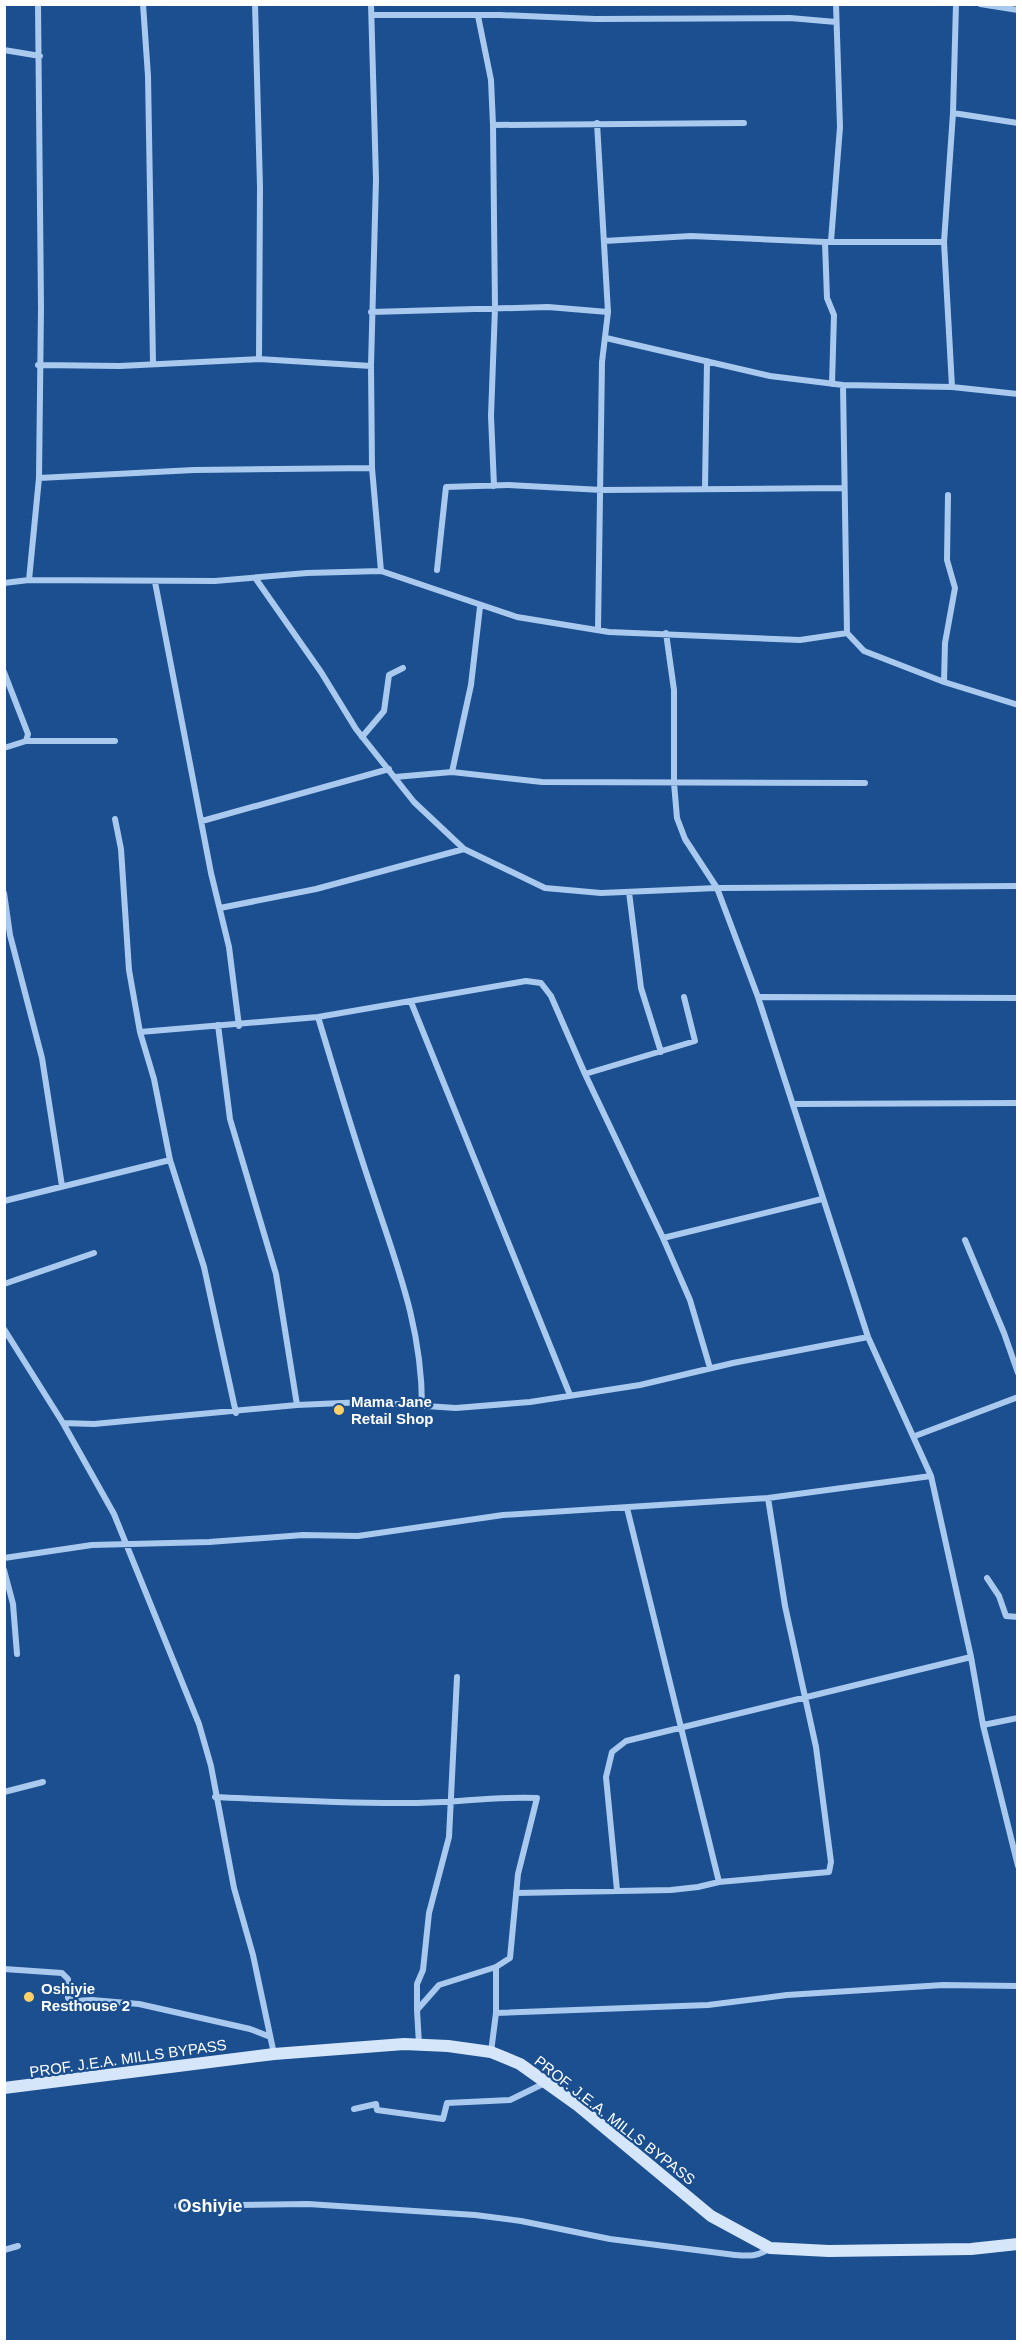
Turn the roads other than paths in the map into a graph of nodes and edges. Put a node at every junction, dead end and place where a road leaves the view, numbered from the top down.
1 (38, 4) edge
2 (143, 4) edge
3 (255, 4) edge
4 (371, 4) edge
5 (836, 4) edge
6 (956, 4) edge
7 (980, 4) edge
8 (1017, 10) edge
9 (372, 15) junction
10 (478, 16) junction
11 (836, 22) junction
12 (4, 50) edge
13 (40, 56) junction
14 (953, 113) junction
15 (597, 123) junction
16 (744, 123) dead end
17 (1017, 123) edge
18 (493, 125) junction
19 (604, 241) junction
20 (828, 242) junction
21 (944, 242) junction
22 (495, 308) junction
23 (371, 312) junction
24 (608, 312) junction
25 (606, 338) junction
26 (259, 359) junction
27 (707, 361) junction
28 (153, 363) junction
29 (38, 365) junction
30 (371, 366) junction
31 (832, 384) junction
32 (843, 385) junction
33 (952, 387) junction
34 (1017, 394) edge
35 (372, 468) junction
36 (39, 478) junction
37 (494, 486) junction
38 (705, 488) junction
39 (842, 488) junction
40 (602, 490) junction
41 (948, 495) dead end
42 (437, 570) dead end
43 (381, 571) junction
44 (256, 579) junction
45 (29, 580) junction
46 (154, 582) junction
47 (4, 583) edge
48 (480, 607) junction
49 (598, 630) junction
50 (666, 633) junction
51 (847, 633) junction
52 (403, 668) dead end
53 (4, 672) edge
54 (6, 681) edge
55 (944, 682) junction
56 (1017, 705) edge
57 (362, 737) junction
58 (26, 741) junction
59 (115, 741) dead end
60 (4, 748) edge
61 (389, 769) junction
62 (452, 772) junction
63 (395, 777) junction
64 (674, 783) junction
65 (865, 783) dead end
66 (115, 819) dead end
67 (202, 821) junction
68 (464, 849) junction
69 (1017, 886) edge
70 (717, 888) junction
71 (629, 892) junction
72 (4, 893) edge
73 (220, 908) junction
74 (684, 997) dead end
75 (758, 997) junction
76 (1017, 998) edge
77 (411, 1002) junction
78 (318, 1017) junction
79 (218, 1025) junction
80 (239, 1026) junction
81 (140, 1032) junction
82 (661, 1052) junction
83 (585, 1074) junction
84 (1017, 1103) edge
85 (794, 1104) junction
86 (170, 1160) junction
87 (62, 1186) junction
88 (822, 1199) junction
89 (4, 1201) edge
90 (663, 1238) junction
91 (965, 1240) dead end
92 (94, 1253) dead end
93 (4, 1284) edge
94 (4, 1329) edge
95 (868, 1337) junction
96 (710, 1368) junction
97 (1017, 1373) edge
98 (570, 1395) junction
99 (1017, 1397) edge
100 (297, 1405) junction
101 (422, 1406) junction
102 (237, 1413) junction
103 (63, 1423) junction
104 (915, 1436) junction
105 (931, 1476) junction
106 (768, 1498) junction
107 (627, 1508) junction
108 (124, 1544) junction
109 (4, 1558) edge
110 (4, 1570) edge
111 (987, 1578) dead end
112 (1017, 1617) edge
113 (16, 1654) dead end
114 (971, 1657) junction
115 (457, 1677) dead end
116 (804, 1698) junction
117 (1017, 1718) edge
118 (982, 1725) junction
119 (682, 1727) junction
120 (43, 1782) dead end
121 (4, 1792) edge
122 (215, 1797) junction
123 (451, 1803) junction
124 (1017, 1830) edge
125 (1009, 1832) junction
126 (1017, 1866) edge
127 (719, 1882) junction
128 (617, 1890) junction
129 (516, 1893) junction
130 (496, 1967) junction
131 (4, 1969) edge
132 (1017, 1986) edge
133 (417, 2010) junction
134 (496, 2013) junction
135 (268, 2036) junction
136 (419, 2044) junction
137 (491, 2052) junction
138 (274, 2054) junction
139 (548, 2082) junction
140 (4, 2088) edge
141 (354, 2109) dead end
142 (177, 2206) dead end
143 (1017, 2244) edge
144 (18, 2246) dead end
145 (770, 2248) junction
146 (4, 2250) edge

1 - 13 street
2 - 28 street
3 - 26 street
4 - 9 street
5 - 11 street
6 - 14 street
7 - 8 street
9 - 10 street
9 - 23 street
10 - 11 street
10 - 18 street
11 - 20 street
12 - 13 street
13 - 29 street
14 - 17 street
14 - 21 street
15 - 16 street
15 - 18 street
15 - 19 street
18 - 22 street
19 - 20 street
19 - 24 street
20 - 21 street
20 - 31 street
21 - 33 street
22 - 23 street
22 - 24 street
22 - 37 street
23 - 30 street
24 - 25 street
25 - 27 street
25 - 40 street
26 - 28 street
26 - 30 street
27 - 31 street
27 - 38 street
28 - 29 street
29 - 36 street
30 - 35 street
31 - 32 street
32 - 33 street
32 - 39 street
33 - 34 street
35 - 36 street
35 - 43 street
36 - 45 street
37 - 40 street
37 - 42 street
38 - 39 street
38 - 40 street
39 - 51 street
40 - 49 street
41 - 55 street
43 - 44 street
43 - 48 street
44 - 46 street
44 - 57 street
45 - 46 street
45 - 47 street
46 - 67 street
48 - 49 street
48 - 62 street
49 - 50 street
50 - 51 street
50 - 64 street
51 - 55 street
52 - 57 street
53 - 54 street
54 - 58 street
55 - 56 street
57 - 61 street
58 - 59 street
58 - 60 street
61 - 63 street
61 - 67 street
62 - 63 street
62 - 64 street
63 - 68 street
64 - 65 street
64 - 70 street
66 - 81 street
67 - 73 street
68 - 71 street
68 - 73 street
69 - 70 street
70 - 71 street
70 - 75 street
71 - 82 street
72 - 87 street
73 - 80 street
74 - 82 street
75 - 76 street
75 - 85 street
77 - 78 street
77 - 83 street
77 - 98 street
78 - 80 street
78 - 101 street
79 - 80 street
79 - 81 street
79 - 100 street
81 - 86 street
82 - 83 street
83 - 90 street
84 - 85 street
85 - 88 street
86 - 87 street
86 - 102 street
87 - 89 street
88 - 90 street
88 - 95 street
90 - 96 street
91 - 97 street
92 - 93 street
94 - 103 street
95 - 96 street
95 - 104 street
96 - 98 street
98 - 101 street
99 - 104 street
100 - 101 street
100 - 102 street
102 - 103 street
103 - 108 street
104 - 105 street
105 - 106 street
105 - 114 street
106 - 107 street
106 - 116 street
107 - 108 street
107 - 119 street
108 - 109 street
108 - 122 street
110 - 113 street
111 - 112 street
114 - 116 street
114 - 118 street
115 - 123 street
116 - 119 street
116 - 127 street
117 - 118 street
118 - 125 street
119 - 127 street
119 - 128 street
120 - 121 street
122 - 123 street
122 - 135 street
123 - 129 street
123 - 133 street
124 - 125 street
125 - 126 street
127 - 128 street
128 - 129 street
129 - 130 street
130 - 133 street
130 - 134 street
131 - 135 street
132 - 134 street
133 - 136 street
134 - 137 street
135 - 138 street
136 - 137 street, PROF. J.E.A. MILLS BYPASS
136 - 138 street, PROF. J.E.A. MILLS BYPASS
137 - 139 street, PROF. J.E.A. MILLS BYPASS
138 - 140 street, PROF. J.E.A. MILLS BYPASS
139 - 141 street
139 - 145 street, PROF. J.E.A. MILLS BYPASS
142 - 145 street
143 - 145 street, PROF. J.E.A. MILLS BYPASS
144 - 146 street

